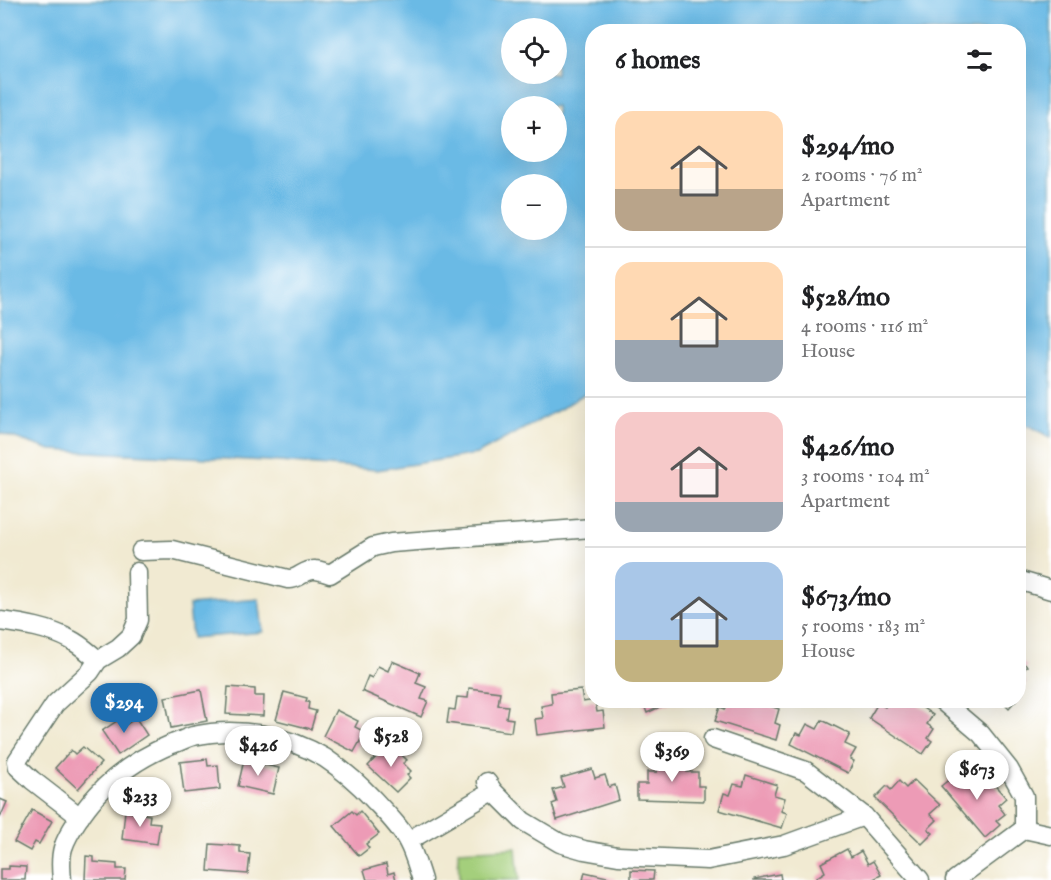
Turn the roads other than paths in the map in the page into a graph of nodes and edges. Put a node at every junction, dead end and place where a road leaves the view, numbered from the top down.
1 (585, 529) edge
2 (141, 551) dead end
3 (137, 572) dead end
4 (1026, 582) edge
5 (1051, 590) edge
6 (0, 621) edge
7 (98, 660) junction
8 (950, 708) edge
9 (713, 739) dead end
10 (864, 816) junction
11 (80, 817) junction
12 (1024, 829) junction
13 (1051, 835) edge
14 (408, 841) junction
15 (62, 880) edge
16 (422, 880) edge
17 (920, 880) edge
18 (955, 880) edge

1 - 2 street
3 - 7 street
4 - 5 street
6 - 7 street
7 - 11 street
8 - 12 street
9 - 10 street
10 - 14 street
10 - 17 street
11 - 14 street
11 - 15 street
12 - 13 street
12 - 18 street
14 - 16 street

